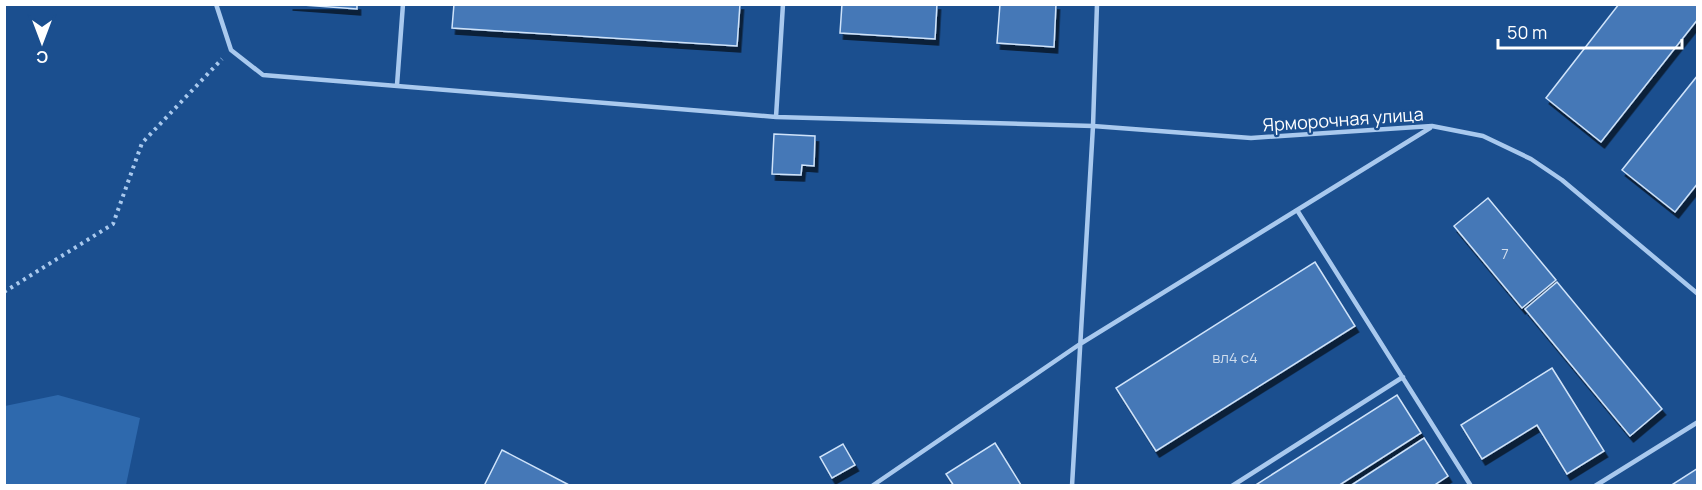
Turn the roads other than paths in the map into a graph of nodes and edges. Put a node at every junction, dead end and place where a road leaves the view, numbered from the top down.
1 (216, 4) edge
2 (403, 4) edge
3 (783, 4) edge
4 (1097, 4) edge
5 (397, 85) junction
6 (776, 117) junction
7 (1093, 126) junction
8 (1432, 126) junction
9 (1297, 210) junction
10 (1698, 294) edge
11 (1080, 344) junction
12 (1403, 377) junction
13 (1698, 422) edge
14 (872, 486) edge
15 (1072, 486) edge
16 (1232, 486) edge
17 (1471, 486) edge
18 (1595, 486) edge

1 - 5 lane, Ярморочная улица
2 - 5 lane
3 - 6 lane
4 - 7 lane
5 - 6 lane, Ярморочная улица
6 - 7 lane, Ярморочная улица
7 - 8 lane, Ярморочная улица
7 - 11 lane
8 - 9 lane
8 - 10 lane, Ярморочная улица
9 - 11 lane
9 - 12 lane
11 - 14 lane
11 - 15 lane
12 - 16 lane
12 - 17 lane
13 - 18 lane

